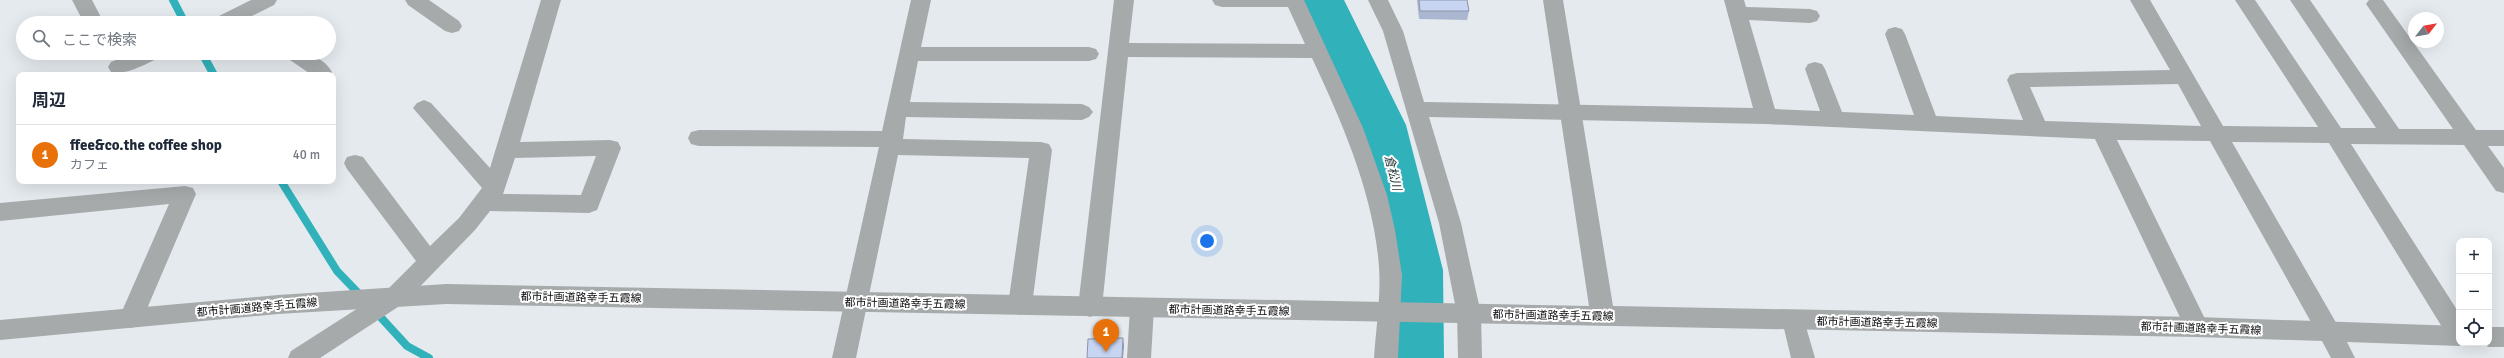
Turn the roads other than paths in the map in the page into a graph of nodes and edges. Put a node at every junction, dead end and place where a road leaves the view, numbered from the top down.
1 (82, 0) edge
2 (267, 0) edge
3 (415, 0) edge
4 (551, 0) edge
5 (921, 0) edge
6 (1124, 0) edge
7 (1222, 0) edge
8 (1294, 0) edge
9 (1378, 0) edge
10 (1553, 0) edge
11 (2140, 0) edge
12 (2245, 0) edge
13 (2300, 0) edge
14 (2376, 4) dead end
15 (1736, 7) edge
16 (90, 16) edge
17 (243, 16) edge
18 (1810, 16) dead end
19 (452, 26) dead end
20 (1895, 34) dead end
21 (1118, 50) junction
22 (1319, 51) junction
23 (910, 54) junction
24 (1089, 54) dead end
25 (132, 60) edge
26 (304, 60) edge
27 (117, 65) edge
28 (1815, 70) dead end
29 (322, 72) dead end
30 (2184, 77) junction
31 (424, 108) dead end
32 (898, 109) junction
33 (1418, 109) junction
34 (1570, 111) junction
35 (1082, 112) dead end
36 (1766, 116) junction
37 (1834, 119) junction
38 (1928, 124) junction
39 (2037, 129) junction
40 (2102, 132) junction
41 (2216, 132) junction
42 (2334, 134) junction
43 (2394, 136) junction
44 (2472, 137) junction
45 (699, 138) dead end
46 (2504, 138) edge
47 (891, 143) junction
48 (507, 150) junction
49 (355, 163) dead end
50 (2504, 185) edge
51 (182, 187) edge
52 (490, 195) junction
53 (1, 212) edge
54 (429, 262) junction
55 (396, 296) junction
56 (857, 302) junction
57 (1020, 305) junction
58 (1090, 307) junction
59 (1142, 308) junction
60 (1395, 313) junction
61 (1461, 314) junction
62 (1602, 315) junction
63 (131, 318) junction
64 (1794, 320) junction
65 (2197, 327) junction
66 (0, 330) edge
67 (2456, 330) edge
68 (2330, 333) junction
69 (2456, 335) edge
70 (2492, 337) edge
71 (2504, 337) edge
72 (300, 358) edge
73 (844, 358) edge
74 (1139, 358) edge
75 (1386, 358) edge
76 (1470, 358) edge
77 (1803, 358) edge
78 (2343, 358) edge

1 - 16 street
2 - 17 street
3 - 19 street
4 - 48 street
5 - 23 street
6 - 21 street
7 - 8 street
8 - 22 street
9 - 33 street
10 - 34 street
11 - 30 street
12 - 42 street
13 - 43 street
14 - 44 street
15 - 18 street
15 - 36 street
20 - 38 street
21 - 22 street
21 - 58 street
22 - 60 street
23 - 24 street
23 - 32 street
25 - 27 street
26 - 29 street
28 - 37 street
30 - 39 street
30 - 41 street
31 - 52 street
32 - 35 street
32 - 47 street
33 - 34 street
33 - 61 street
34 - 36 street
34 - 62 street
36 - 37 street
37 - 38 street
38 - 39 street
39 - 40 street
40 - 41 street
40 - 65 street
41 - 42 street
41 - 68 street
42 - 43 street
42 - 67 street
43 - 44 street
44 - 46 street
44 - 50 street
45 - 47 street
47 - 56 street
47 - 57 street
48 - 52 street
48 - 52 street
49 - 54 street
51 - 53 street
51 - 63 street
52 - 54 street
54 - 55 street
55 - 56 street, 都市計画道路幸手五霞線
55 - 63 street, 都市計画道路幸手五霞線
55 - 72 street
56 - 57 street, 都市計画道路幸手五霞線
56 - 73 street
57 - 58 street, 都市計画道路幸手五霞線
58 - 59 street, 都市計画道路幸手五霞線
59 - 60 street, 都市計画道路幸手五霞線
59 - 74 street
60 - 61 street, 都市計画道路幸手五霞線
60 - 75 street
61 - 62 street, 都市計画道路幸手五霞線
61 - 76 street
62 - 64 street, 都市計画道路幸手五霞線
63 - 66 street, 都市計画道路幸手五霞線
64 - 65 street, 都市計画道路幸手五霞線
64 - 77 street
65 - 68 street, 都市計画道路幸手五霞線
68 - 69 street, 都市計画道路幸手五霞線
68 - 78 street
70 - 71 street

